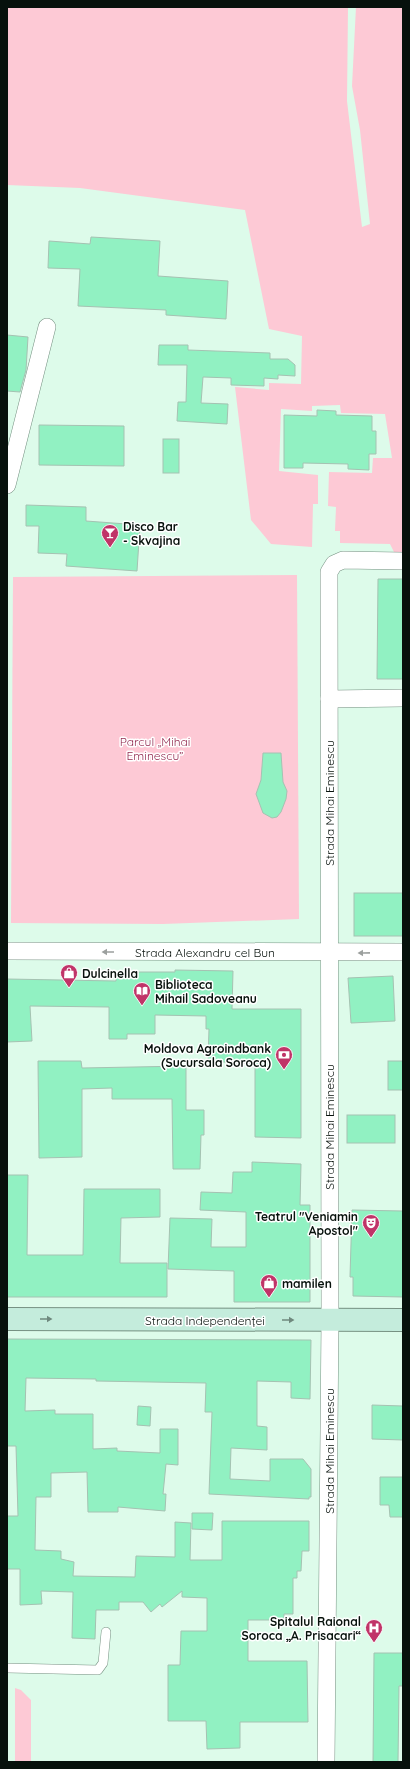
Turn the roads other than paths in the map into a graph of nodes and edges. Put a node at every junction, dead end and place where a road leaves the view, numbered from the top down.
1 (47, 327) dead end
2 (7, 485) edge
3 (403, 561) edge
4 (403, 698) edge
5 (329, 699) junction
6 (7, 951) edge
7 (403, 952) edge
8 (329, 953) junction
9 (7, 1319) edge
10 (330, 1319) junction
11 (403, 1320) edge
12 (106, 1632) dead end
13 (7, 1668) edge
14 (326, 1762) edge

1 - 2 street
3 - 5 street, Strada Mihai Eminescu
4 - 5 street
5 - 8 street, Strada Mihai Eminescu
8 -> 6 street, Strada Alexandru cel Bun
7 -> 8 street, Strada Alexandru cel Bun
8 - 10 street, Strada Mihai Eminescu
9 -> 10 main road, Strada Independenței
10 - 11 main road, Strada Independenței
10 - 14 street, Strada Mihai Eminescu
12 - 13 lane

